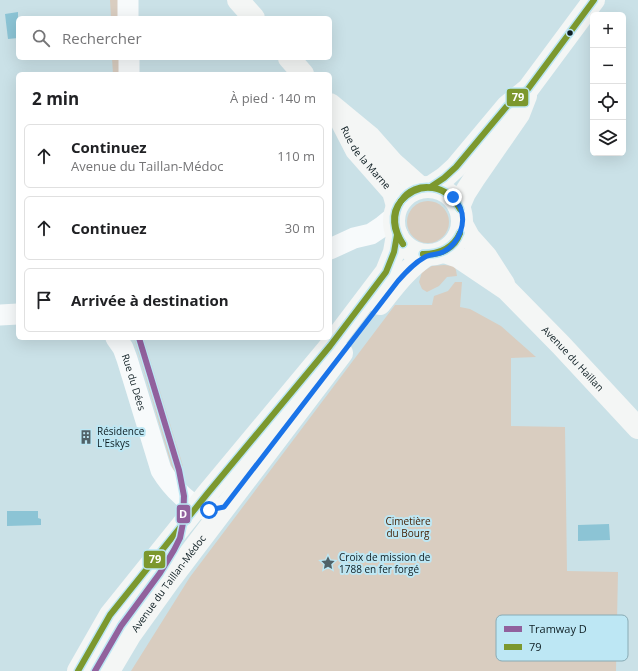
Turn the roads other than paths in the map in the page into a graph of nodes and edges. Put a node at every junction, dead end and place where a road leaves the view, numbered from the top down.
1 (128, 0) edge
2 (238, 0) edge
3 (594, 0) edge
4 (128, 16) edge
5 (252, 16) edge
6 (129, 60) edge
7 (291, 60) edge
8 (130, 72) edge
9 (301, 72) edge
10 (528, 89) junction
11 (332, 107) edge
12 (426, 187) junction
13 (461, 216) junction
14 (396, 219) junction
15 (332, 248) edge
16 (436, 253) junction
17 (507, 290) junction
18 (16, 314) edge
19 (0, 315) edge
20 (117, 340) edge
21 (638, 428) edge
22 (196, 507) junction
23 (224, 507) junction
24 (78, 671) edge
25 (108, 671) edge

1 - 4 street
2 - 5 street
3 - 10 street
6 - 8 street
7 - 9 street
10 - 12 street
10 - 13 street
11 - 12 street, Rue de la Marne
11 - 14 street, Rue de la Marne
12 - 13 street
12 - 14 street
13 - 16 street
13 - 17 street, Avenue du Haillan
14 - 15 street
14 - 16 street
14 - 22 street
16 - 17 street, Avenue du Haillan
16 - 23 street, Avenue du Taillan-Médoc
17 - 21 street, Avenue du Haillan
18 - 19 street
20 - 22 street, Rue du Dées
22 - 23 street
22 - 24 street
23 - 25 street, Avenue du Taillan-Médoc

